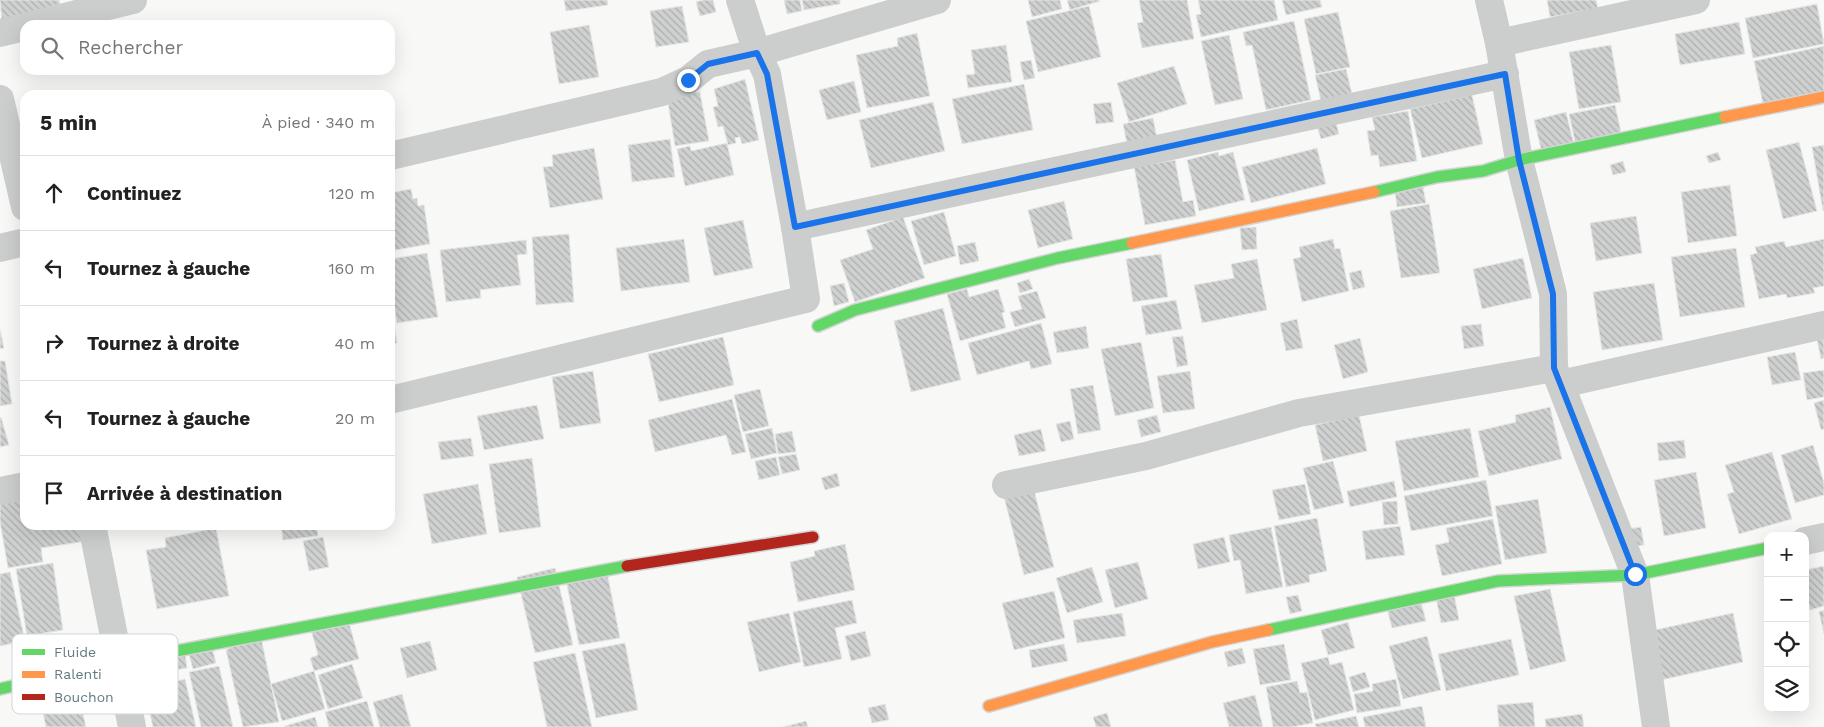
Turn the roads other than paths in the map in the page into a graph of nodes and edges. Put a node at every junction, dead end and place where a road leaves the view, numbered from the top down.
1 (133, 0) edge
2 (740, 0) edge
3 (937, 0) edge
4 (1489, 0) edge
5 (1696, 0) edge
6 (52, 20) edge
7 (20, 28) edge
8 (0, 33) edge
9 (1499, 43) junction
10 (757, 53) junction
11 (1505, 74) junction
12 (1824, 97) edge
13 (0, 99) edge
14 (395, 155) edge
15 (1519, 160) junction
16 (20, 185) edge
17 (795, 227) junction
18 (20, 243) edge
19 (0, 248) edge
20 (1824, 325) edge
21 (818, 326) dead end
22 (1558, 376) junction
23 (395, 399) edge
24 (1006, 484) dead end
25 (20, 487) edge
26 (0, 491) edge
27 (93, 530) edge
28 (813, 537) dead end
29 (1824, 537) edge
30 (1809, 540) edge
31 (1764, 549) edge
32 (1635, 574) junction
33 (113, 634) edge
34 (178, 651) edge
35 (989, 706) dead end
36 (129, 714) edge
37 (132, 727) edge
38 (1656, 727) edge

1 - 6 street
2 - 10 street
3 - 10 street
4 - 9 street
5 - 9 street
7 - 8 street
9 - 11 street
10 - 14 street
10 - 17 street
11 - 15 street
11 - 17 street
12 - 15 street
13 - 16 street
15 - 21 street
15 - 22 street
17 - 23 street
18 - 19 street
20 - 22 street
22 - 24 street
22 - 32 street
25 - 26 street
27 - 33 street
28 - 34 street
29 - 30 street
31 - 32 street
32 - 35 street
32 - 38 street
36 - 37 street

